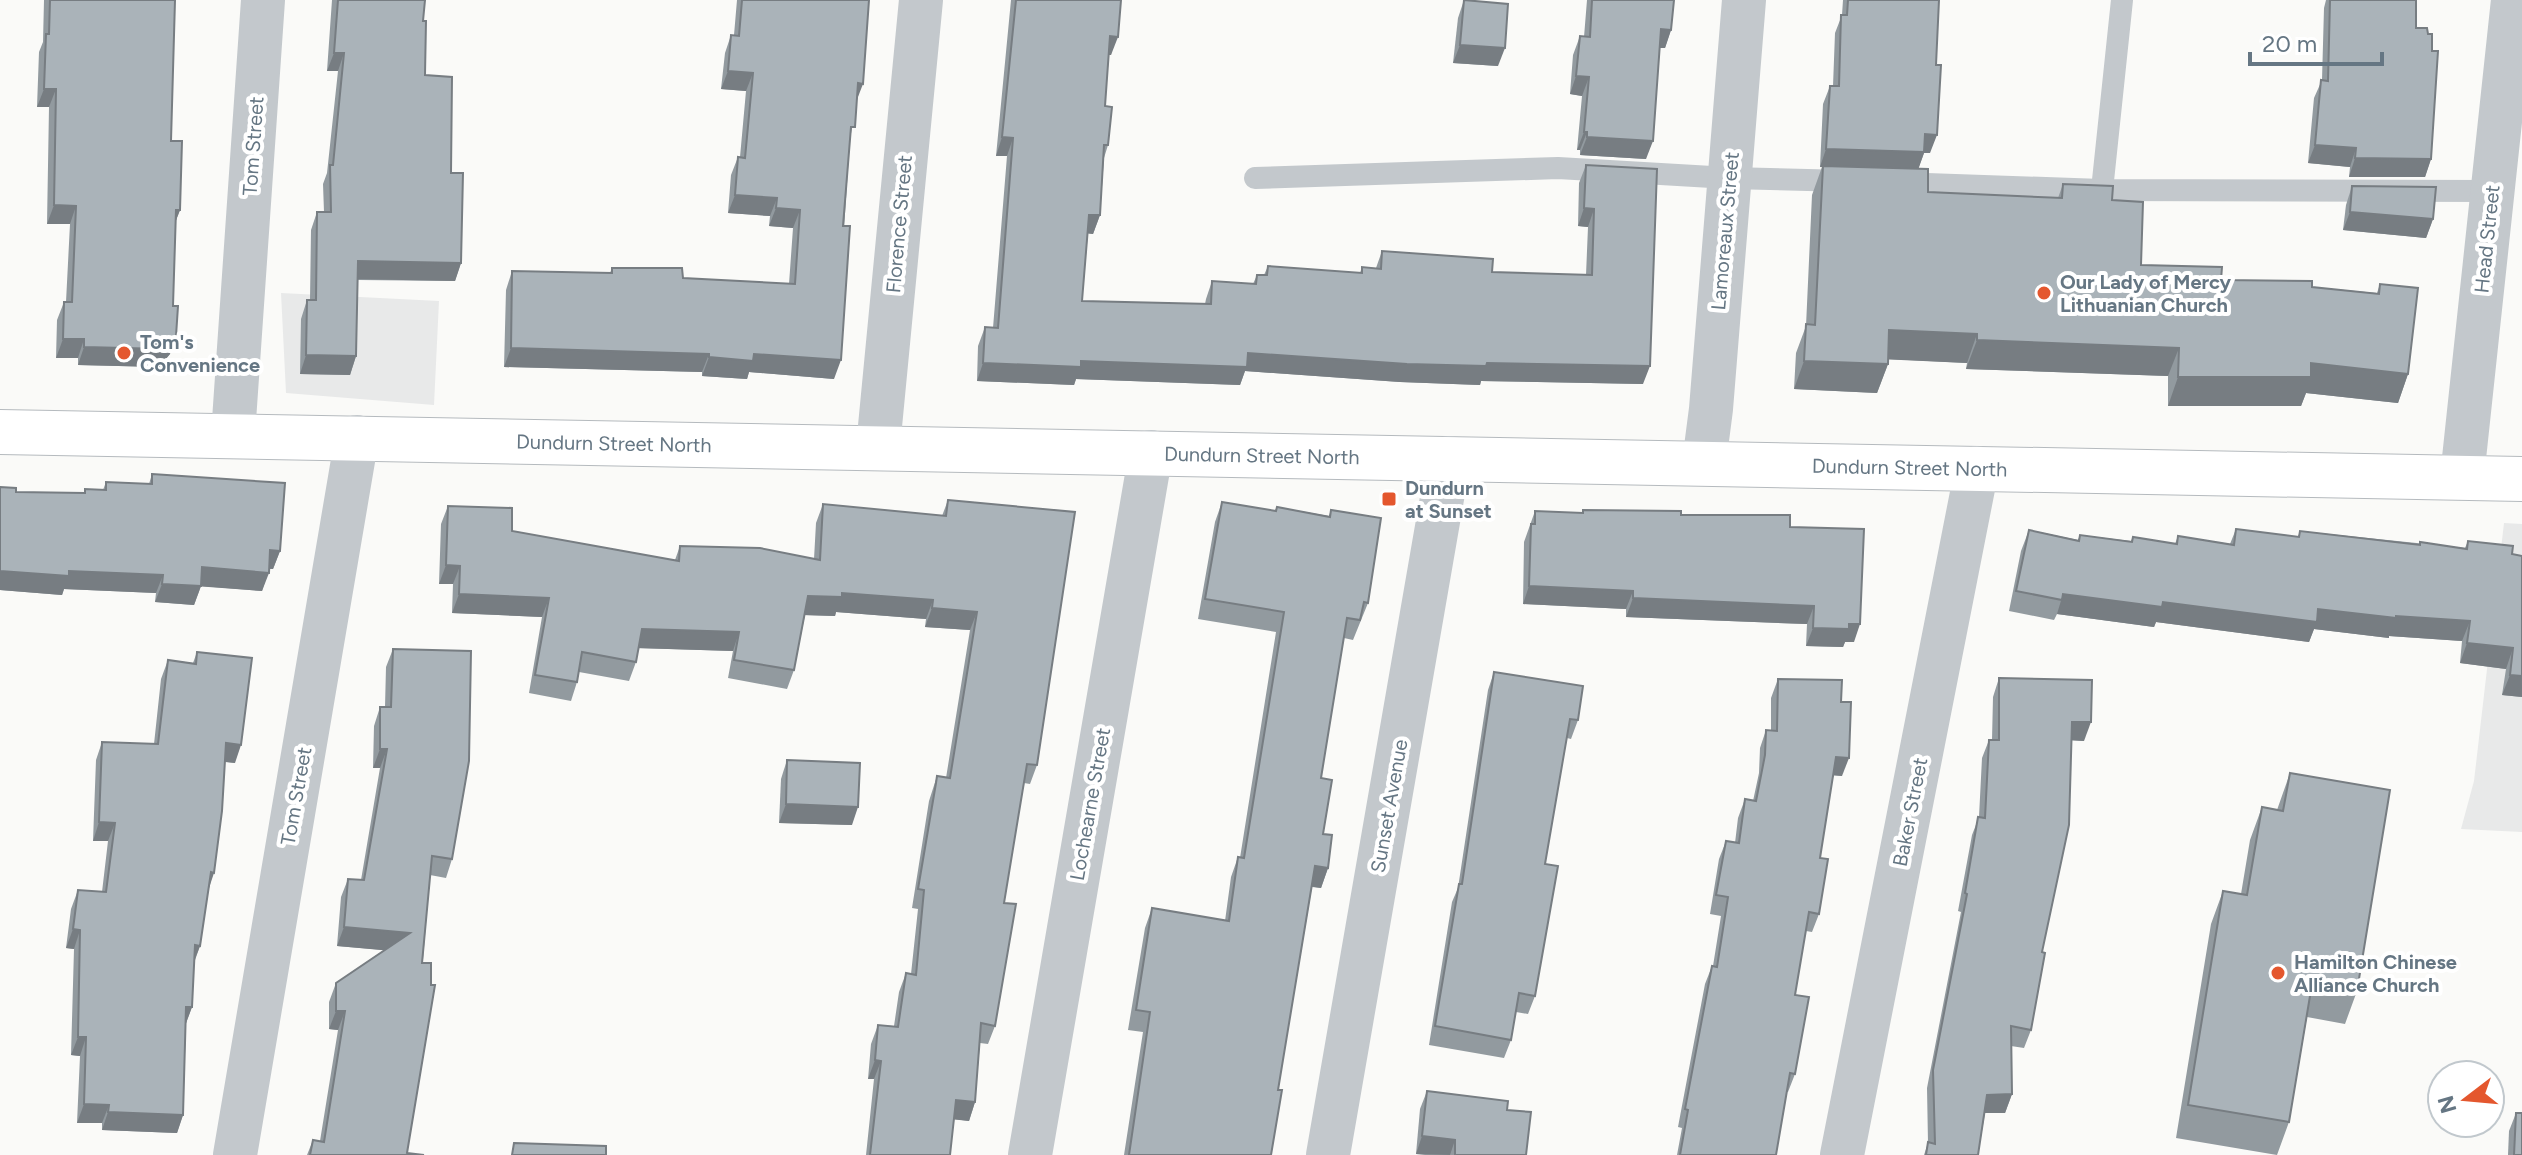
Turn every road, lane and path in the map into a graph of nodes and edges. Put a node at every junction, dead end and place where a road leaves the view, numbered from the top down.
1 (263, 0) edge
2 (921, 0) edge
3 (1744, 0) edge
4 (2122, 0) edge
5 (2513, 0) edge
6 (1255, 178) dead end
7 (1729, 178) junction
8 (2102, 190) junction
9 (2492, 191) junction
10 (0, 432) edge
11 (233, 435) junction
12 (357, 437) junction
13 (878, 447) junction
14 (1151, 452) junction
15 (1449, 458) junction
16 (1704, 463) junction
17 (1977, 468) junction
18 (2462, 477) junction
19 (2522, 479) edge
20 (235, 1155) edge
21 (1030, 1155) edge
22 (1328, 1155) edge
23 (1842, 1155) edge

1 - 11 street, Tom Street
2 - 13 street, Florence Street
3 - 7 street, Lamoreaux Street
4 - 8 lane
5 - 9 street, Head Street
6 - 7 lane
7 - 8 lane
7 - 16 street, Lamoreaux Street
8 - 9 lane
9 - 18 street, Head Street
10 - 11 main road, Dundurn Street North
11 - 12 main road, Dundurn Street North
12 - 13 main road, Dundurn Street North
12 - 20 street, Tom Street
13 - 14 main road, Dundurn Street North
14 - 15 main road, Dundurn Street North
14 - 21 street, Lochearne Street
15 - 16 main road, Dundurn Street North
15 - 22 street, Sunset Avenue
16 - 17 main road, Dundurn Street North
17 - 18 main road, Dundurn Street North
17 - 23 street, Baker Street
18 - 19 main road, Dundurn Street North

